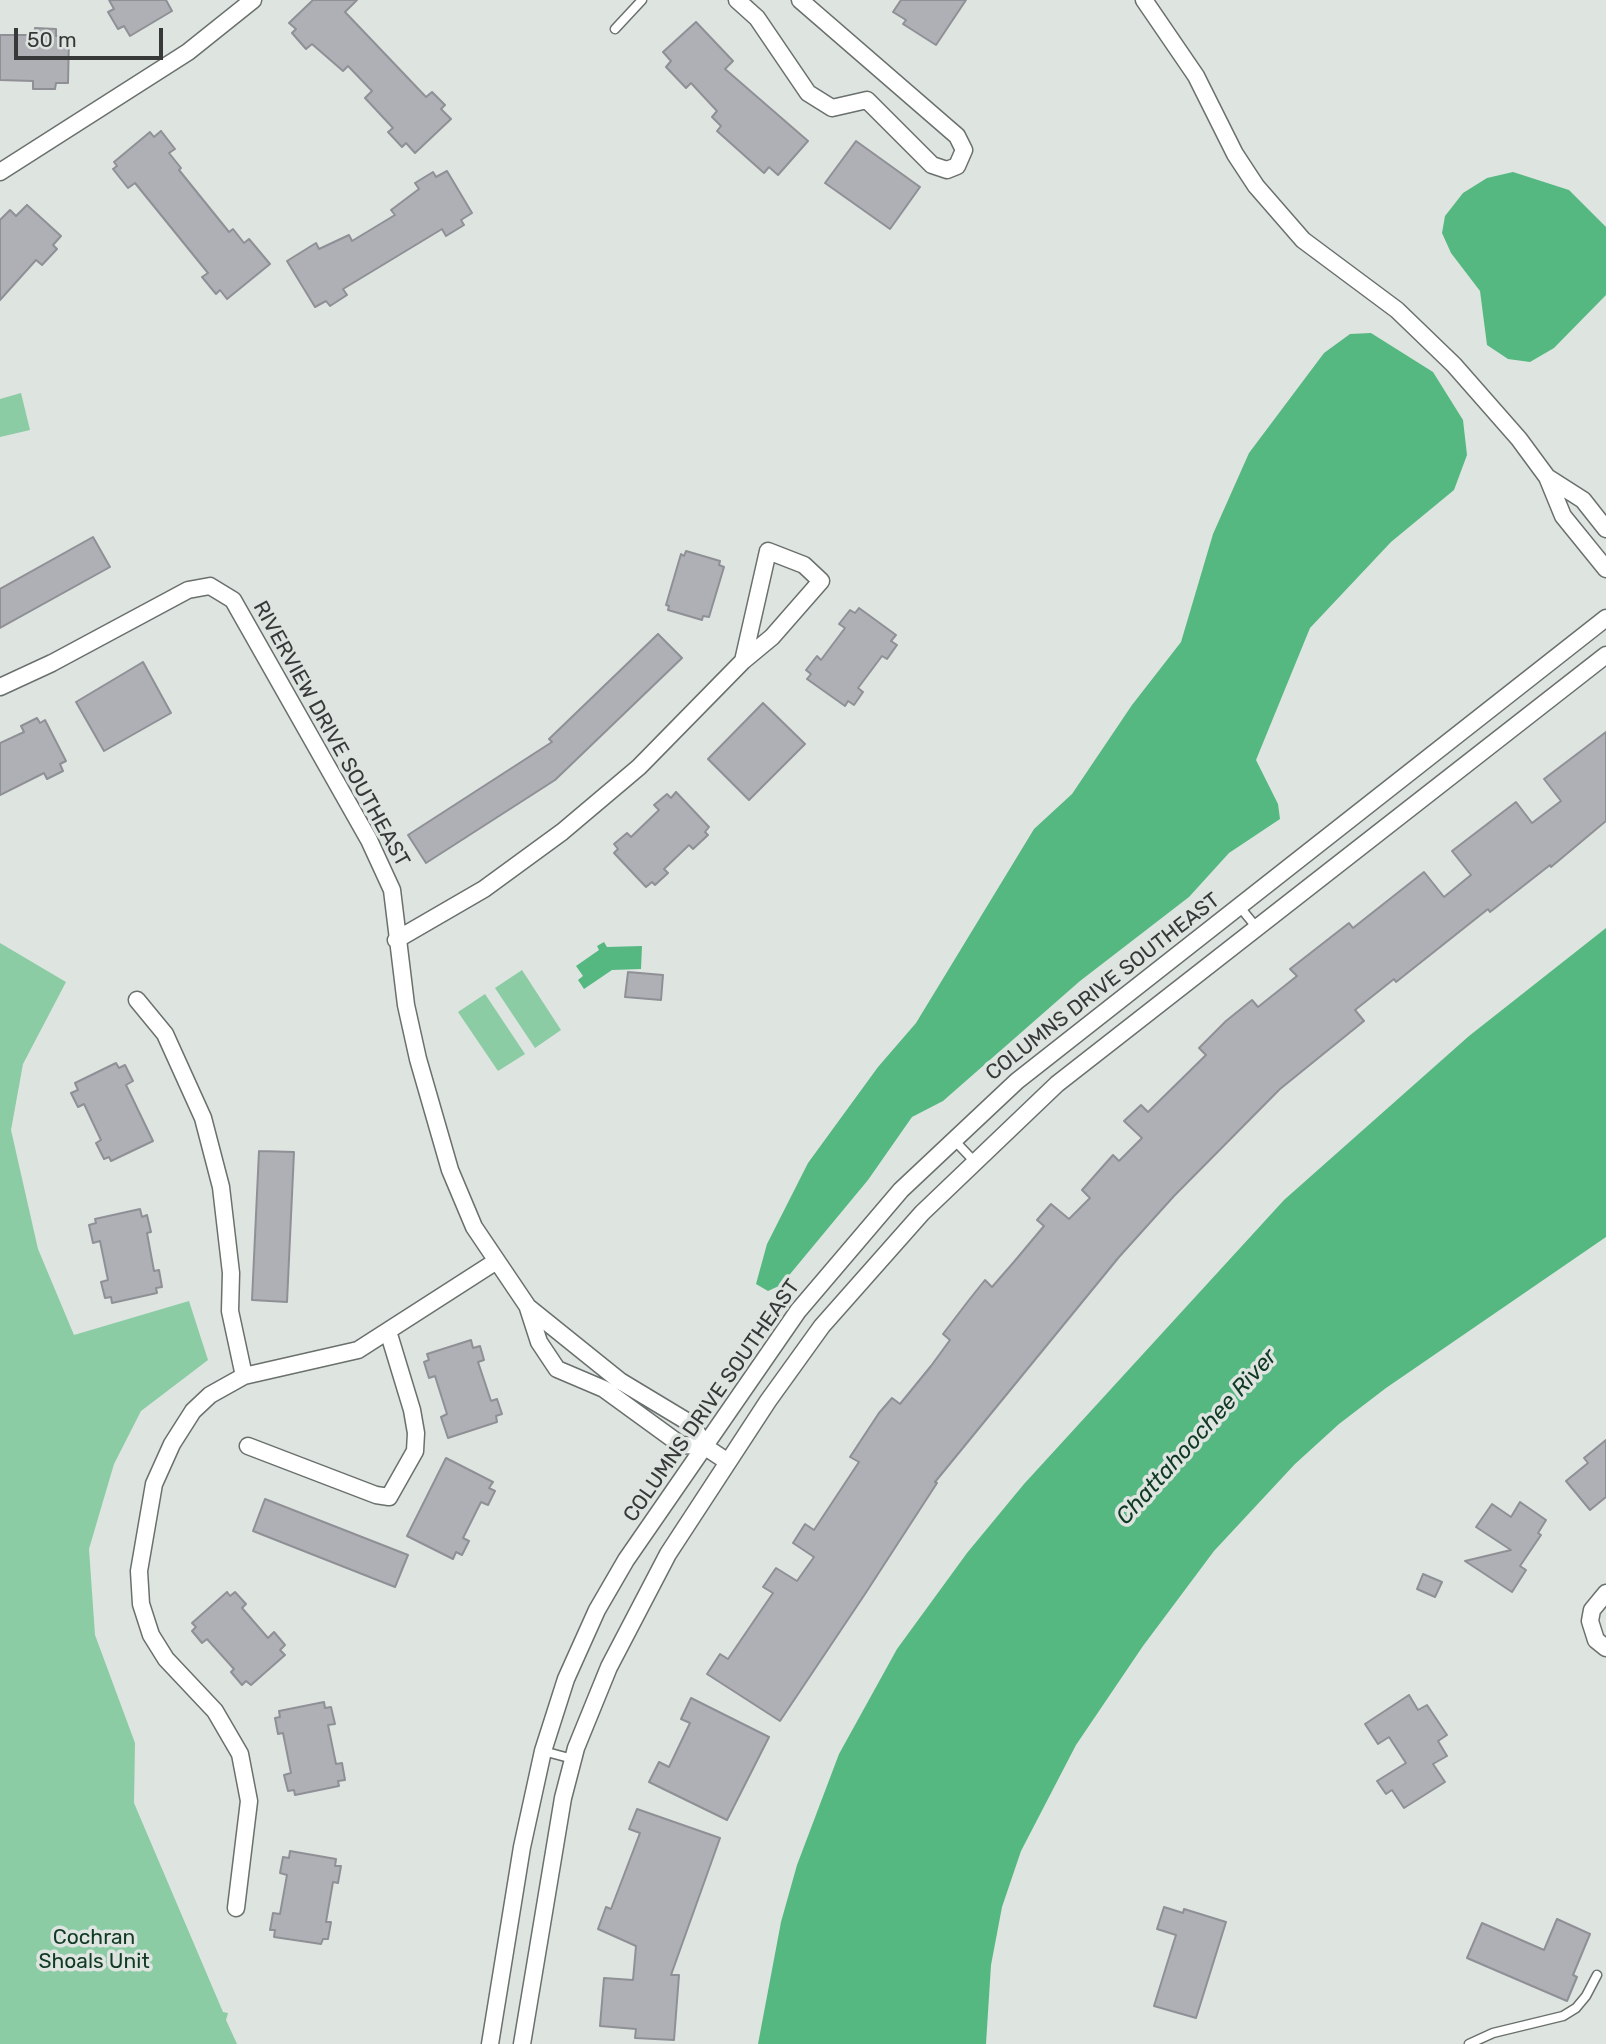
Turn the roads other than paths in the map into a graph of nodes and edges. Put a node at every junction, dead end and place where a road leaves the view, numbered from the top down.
1 (253, 0) edge
2 (642, 0) edge
3 (737, 0) edge
4 (800, 0) edge
5 (1144, 0) edge
6 (615, 29) dead end
7 (0, 172) edge
8 (1547, 477) junction
9 (1606, 529) edge
10 (1606, 569) edge
11 (1606, 618) edge
12 (1606, 655) edge
13 (743, 661) junction
14 (0, 687) edge
15 (1239, 906) junction
16 (1257, 928) junction
17 (396, 940) junction
18 (137, 1000) dead end
19 (953, 1139) junction
20 (974, 1161) junction
21 (495, 1262) junction
22 (528, 1307) junction
23 (388, 1331) junction
24 (244, 1376) junction
25 (615, 1388) junction
26 (248, 1446) dead end
27 (704, 1446) junction
28 (727, 1462) junction
29 (1606, 1593) edge
30 (1606, 1648) edge
31 (543, 1751) junction
32 (573, 1759) junction
33 (236, 1909) dead end
34 (1597, 1975) dead end
35 (490, 2044) edge
36 (522, 2044) edge
37 (1469, 2044) edge

1 - 7 street
2 - 6 lane
3 - 4 street
5 - 8 street
8 - 9 street
8 - 10 street
11 - 15 street, COLUMNS DRIVE SOUTHEAST
12 - 16 street
13 - 13 street
13 - 17 street
14 - 17 street, RIVERVIEW DRIVE SOUTHEAST
15 - 16 lane
15 - 19 street, COLUMNS DRIVE SOUTHEAST
16 - 20 street
17 - 21 street, RIVERVIEW DRIVE SOUTHEAST
18 - 24 street
19 - 20 lane
19 - 27 street, COLUMNS DRIVE SOUTHEAST
20 - 28 street
21 - 22 street, RIVERVIEW DRIVE SOUTHEAST
21 - 23 street
22 - 25 street, RIVERVIEW DRIVE SOUTHEAST
22 - 25 street, RIVERVIEW DRIVE SOUTHEAST
23 - 24 street
23 - 26 street
24 - 33 street
25 - 27 street, RIVERVIEW DRIVE SOUTHEAST
27 - 28 street, RIVERVIEW DRIVE SOUTHEAST
27 - 31 street, COLUMNS DRIVE SOUTHEAST
28 - 32 street
29 - 30 street
31 - 32 lane
31 - 35 street, COLUMNS DRIVE SOUTHEAST
32 - 36 street
34 - 37 lane

